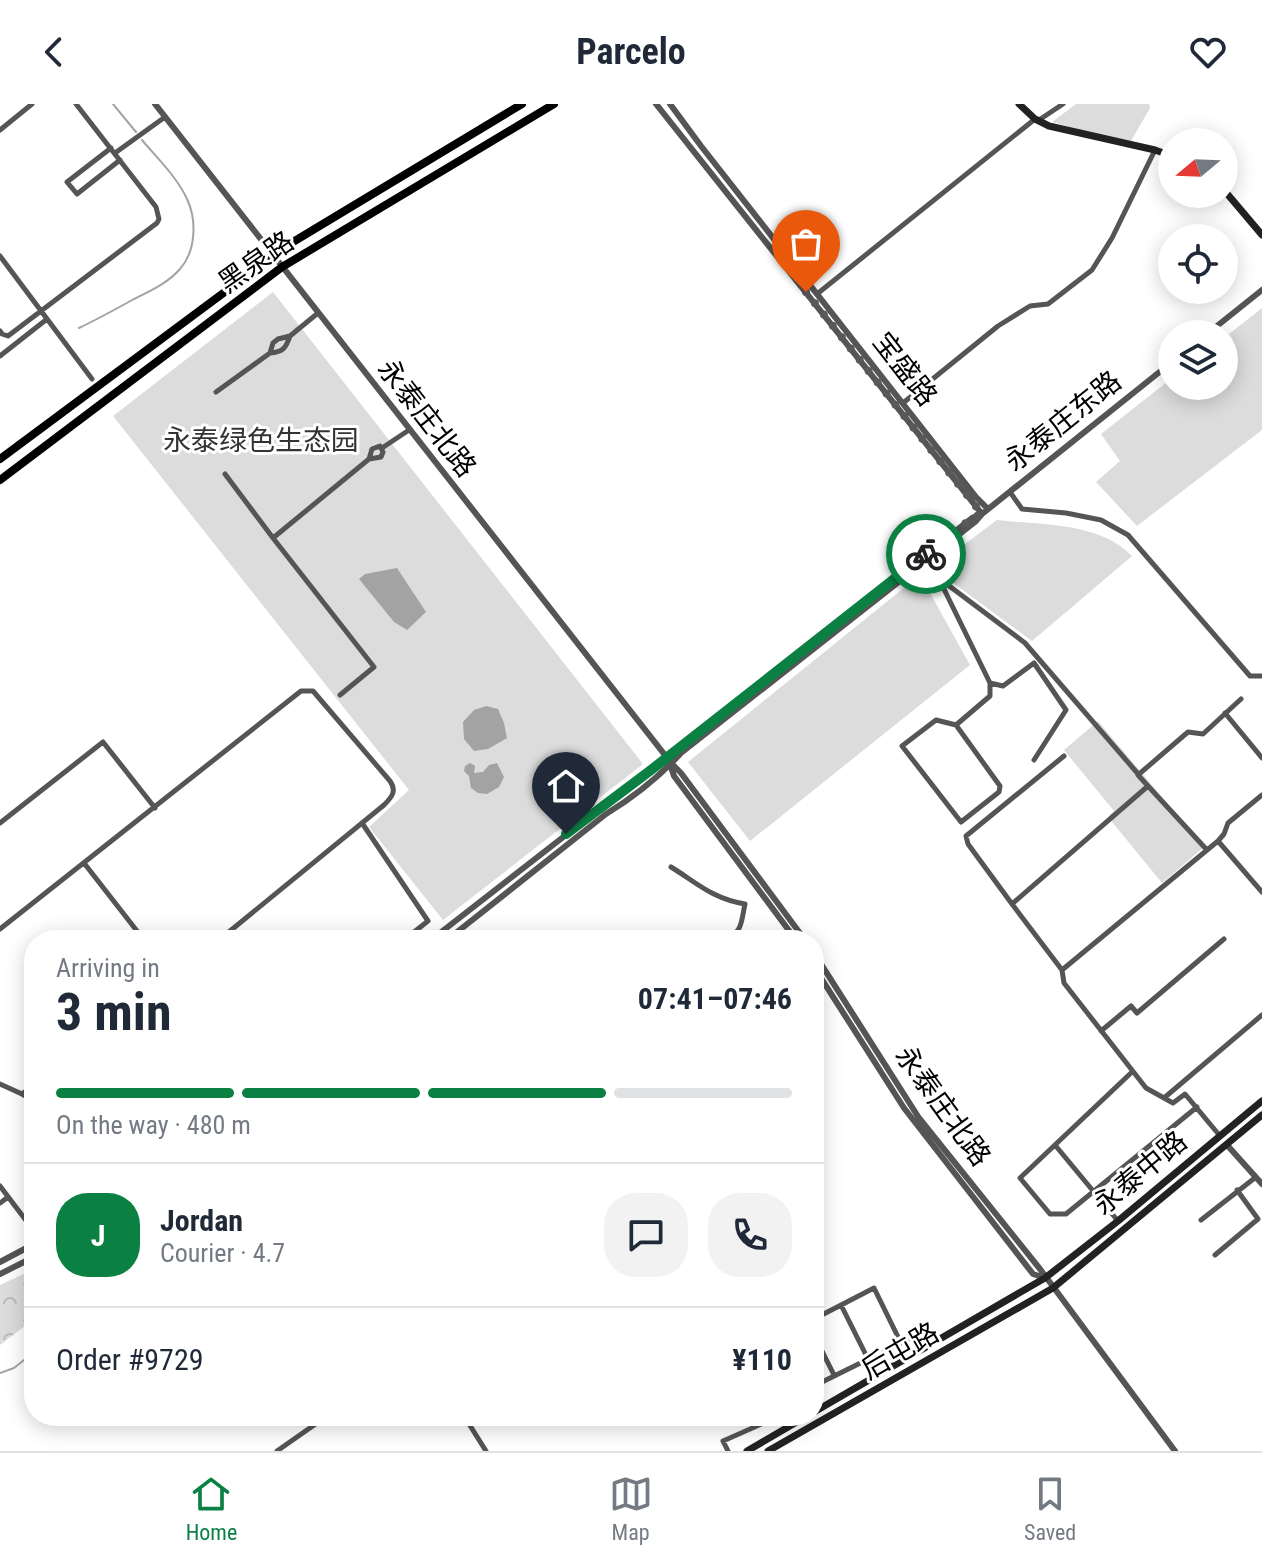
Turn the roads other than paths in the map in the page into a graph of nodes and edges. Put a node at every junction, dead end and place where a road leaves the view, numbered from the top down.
1 (32, 104) edge
2 (76, 104) edge
3 (155, 104) edge
4 (522, 104) edge
5 (554, 104) edge
6 (656, 104) edge
7 (670, 104) edge
8 (1019, 104) edge
9 (1063, 104) edge
10 (165, 117) junction
11 (1036, 120) junction
12 (0, 130) edge
13 (1155, 150) junction
14 (113, 151) junction
15 (1158, 151) edge
16 (120, 160) junction
17 (1238, 207) edge
18 (1262, 235) edge
19 (273, 255) junction
20 (0, 256) edge
21 (282, 267) junction
22 (1262, 290) edge
23 (817, 294) junction
24 (41, 311) junction
25 (318, 313) junction
26 (47, 319) junction
27 (1224, 320) edge
28 (0, 331) edge
29 (290, 336) junction
30 (270, 353) junction
31 (0, 356) edge
32 (1158, 373) edge
33 (92, 379) dead end
34 (216, 392) dead end
35 (903, 403) junction
36 (409, 430) junction
37 (382, 448) junction
38 (0, 459) edge
39 (369, 459) junction
40 (225, 474) dead end
41 (0, 480) edge
42 (1010, 492) junction
43 (985, 511) junction
44 (273, 538) junction
45 (1262, 676) edge
46 (990, 683) junction
47 (340, 695) dead end
48 (1241, 699) dead end
49 (1225, 713) junction
50 (956, 725) junction
51 (1064, 756) dead end
52 (1262, 758) edge
53 (1034, 760) dead end
54 (669, 762) junction
55 (1138, 775) junction
56 (1262, 795) edge
57 (155, 808) junction
58 (0, 823) edge
59 (362, 823) junction
60 (1218, 841) junction
61 (1207, 850) junction
62 (84, 863) junction
63 (671, 867) dead end
64 (1262, 892) edge
65 (1012, 904) junction
66 (0, 929) edge
67 (136, 930) edge
68 (231, 930) edge
69 (417, 930) edge
70 (444, 930) edge
71 (460, 930) edge
72 (740, 930) edge
73 (789, 930) edge
74 (798, 930) edge
75 (1224, 939) dead end
76 (824, 969) edge
77 (1062, 970) junction
78 (824, 982) edge
79 (1262, 1015) edge
80 (1101, 1031) junction
81 (1132, 1072) junction
82 (0, 1084) edge
83 (22, 1094) edge
84 (1164, 1098) junction
85 (1262, 1101) edge
86 (1197, 1107) junction
87 (1262, 1115) edge
88 (1220, 1136) junction
89 (1055, 1145) junction
90 (1227, 1145) junction
91 (1256, 1177) junction
92 (1262, 1184) edge
93 (0, 1186) edge
94 (1237, 1190) junction
95 (1095, 1192) junction
96 (8, 1197) junction
97 (0, 1203) edge
98 (24, 1218) edge
99 (1201, 1220) dead end
100 (1118, 1221) junction
101 (24, 1249) edge
102 (1215, 1255) dead end
103 (0, 1262) edge
104 (24, 1262) edge
105 (0, 1274) edge
106 (1045, 1278) junction
107 (1053, 1288) junction
108 (841, 1305) junction
109 (824, 1314) edge
110 (919, 1334) dead end
111 (901, 1343) junction
112 (824, 1355) edge
113 (868, 1359) junction
114 (834, 1375) junction
115 (824, 1380) edge
116 (824, 1406) edge
117 (824, 1419) edge
118 (313, 1426) edge
119 (470, 1426) edge
120 (757, 1426) edge
121 (790, 1426) edge
122 (812, 1426) edge
123 (277, 1451) edge
124 (486, 1451) edge
125 (728, 1451) edge
126 (747, 1451) edge
127 (768, 1451) edge
128 (1175, 1451) edge

1 - 12 street
2 - 14 street
3 - 10 street, 永泰庄北路
4 - 19 main road, 黑泉路
5 - 21 main road, 黑泉路
6 - 43 street, 宝盛路
7 - 23 street, 宝盛路
8 - 11 main road
9 - 11 street
10 - 14 street
10 - 19 street, 永泰庄北路
11 - 13 main road
11 - 23 street
13 - 15 main road
13 - 35 street
14 - 16 street
14 - 16 street
16 - 24 street
17 - 18 main road
19 - 21 street, 永泰庄北路
19 - 38 main road, 黑泉路
20 - 24 street
21 - 25 street, 永泰庄北路
21 - 41 main road, 黑泉路
22 - 27 street
23 - 35 street, 宝盛路
24 - 26 street
24 - 28 street
25 - 29 street
25 - 36 street, 永泰庄北路
26 - 31 street
26 - 33 street
29 - 30 street
29 - 30 street
30 - 34 street
32 - 42 street, 永泰庄东路
35 - 43 street, 宝盛路
36 - 37 street
36 - 54 street, 永泰庄北路
37 - 39 street
37 - 39 street
39 - 44 street
40 - 44 street
42 - 43 street, 永泰庄东路
42 - 45 street
43 - 54 street, 永泰庄东路
44 - 47 street
46 - 50 street
46 - 53 street
46 - 55 street
48 - 49 street
49 - 52 street
49 - 55 street
50 - 50 street
51 - 65 street
54 - 70 street
54 - 71 street
54 - 73 street, 永泰庄北路
54 - 74 street, 永泰庄北路
55 - 61 street
55 - 65 street
56 - 60 street
57 - 58 street
57 - 59 street
57 - 62 street
59 - 68 street
59 - 69 street
60 - 61 street
60 - 64 street
61 - 77 street
62 - 66 street
62 - 67 street
63 - 72 street
65 - 77 street
75 - 80 street
76 - 106 street, 永泰庄北路
77 - 80 street
78 - 106 street, 永泰庄北路
79 - 84 street
80 - 81 street
81 - 84 street
81 - 89 street
82 - 83 street
84 - 86 street
85 - 88 main road, 永泰中路
86 - 88 street
86 - 95 street
87 - 90 main road, 永泰中路
88 - 100 main road, 永泰中路
89 - 95 street
89 - 95 street
90 - 91 street
90 - 107 main road, 永泰中路
91 - 92 street
91 - 94 street
93 - 96 street
94 - 99 street
94 - 102 street
95 - 100 street
96 - 97 street
96 - 98 street
100 - 106 main road, 永泰中路
101 - 103 street
104 - 105 street
106 - 107 street, 永泰庄北路
106 - 116 main road, 后屯路
107 - 117 main road, 后屯路
107 - 128 street, 永泰庄北路
108 - 109 street
108 - 111 street
108 - 113 street
110 - 111 street
111 - 113 street
112 - 114 street
113 - 114 street
114 - 115 street
118 - 123 street
119 - 124 street
120 - 125 street
121 - 126 main road
122 - 127 main road, 后屯路

